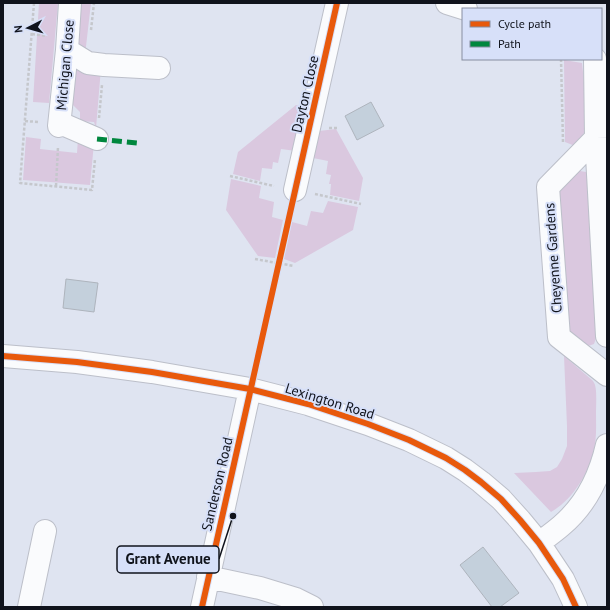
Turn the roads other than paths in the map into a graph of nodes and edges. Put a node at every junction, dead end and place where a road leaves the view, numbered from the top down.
1 (70, 3) edge
2 (337, 3) edge
3 (447, 3) edge
4 (463, 8) edge
5 (67, 50) junction
6 (595, 60) edge
7 (159, 68) dead end
8 (596, 138) junction
9 (97, 139) dead end
10 (295, 190) dead end
11 (607, 336) edge
12 (3, 356) edge
13 (607, 375) edge
14 (250, 389) junction
15 (607, 446) edge
16 (45, 531) dead end
17 (539, 543) junction
18 (208, 577) junction
19 (29, 607) edge
20 (202, 607) edge
21 (312, 607) edge
22 (576, 607) edge

1 - 5 street, Michigan Close
2 - 10 street, Dayton Close
3 - 4 street
5 - 7 street
5 - 9 street, Michigan Close
6 - 8 street
8 - 11 street
8 - 13 street, Cheyenne Gardens
12 - 14 street, Lexington Road
14 - 17 street, Lexington Road
14 - 18 street, Sanderson Road
15 - 17 street
16 - 19 street
17 - 22 street, Lexington Road
18 - 20 street, Sanderson Road
18 - 21 street

